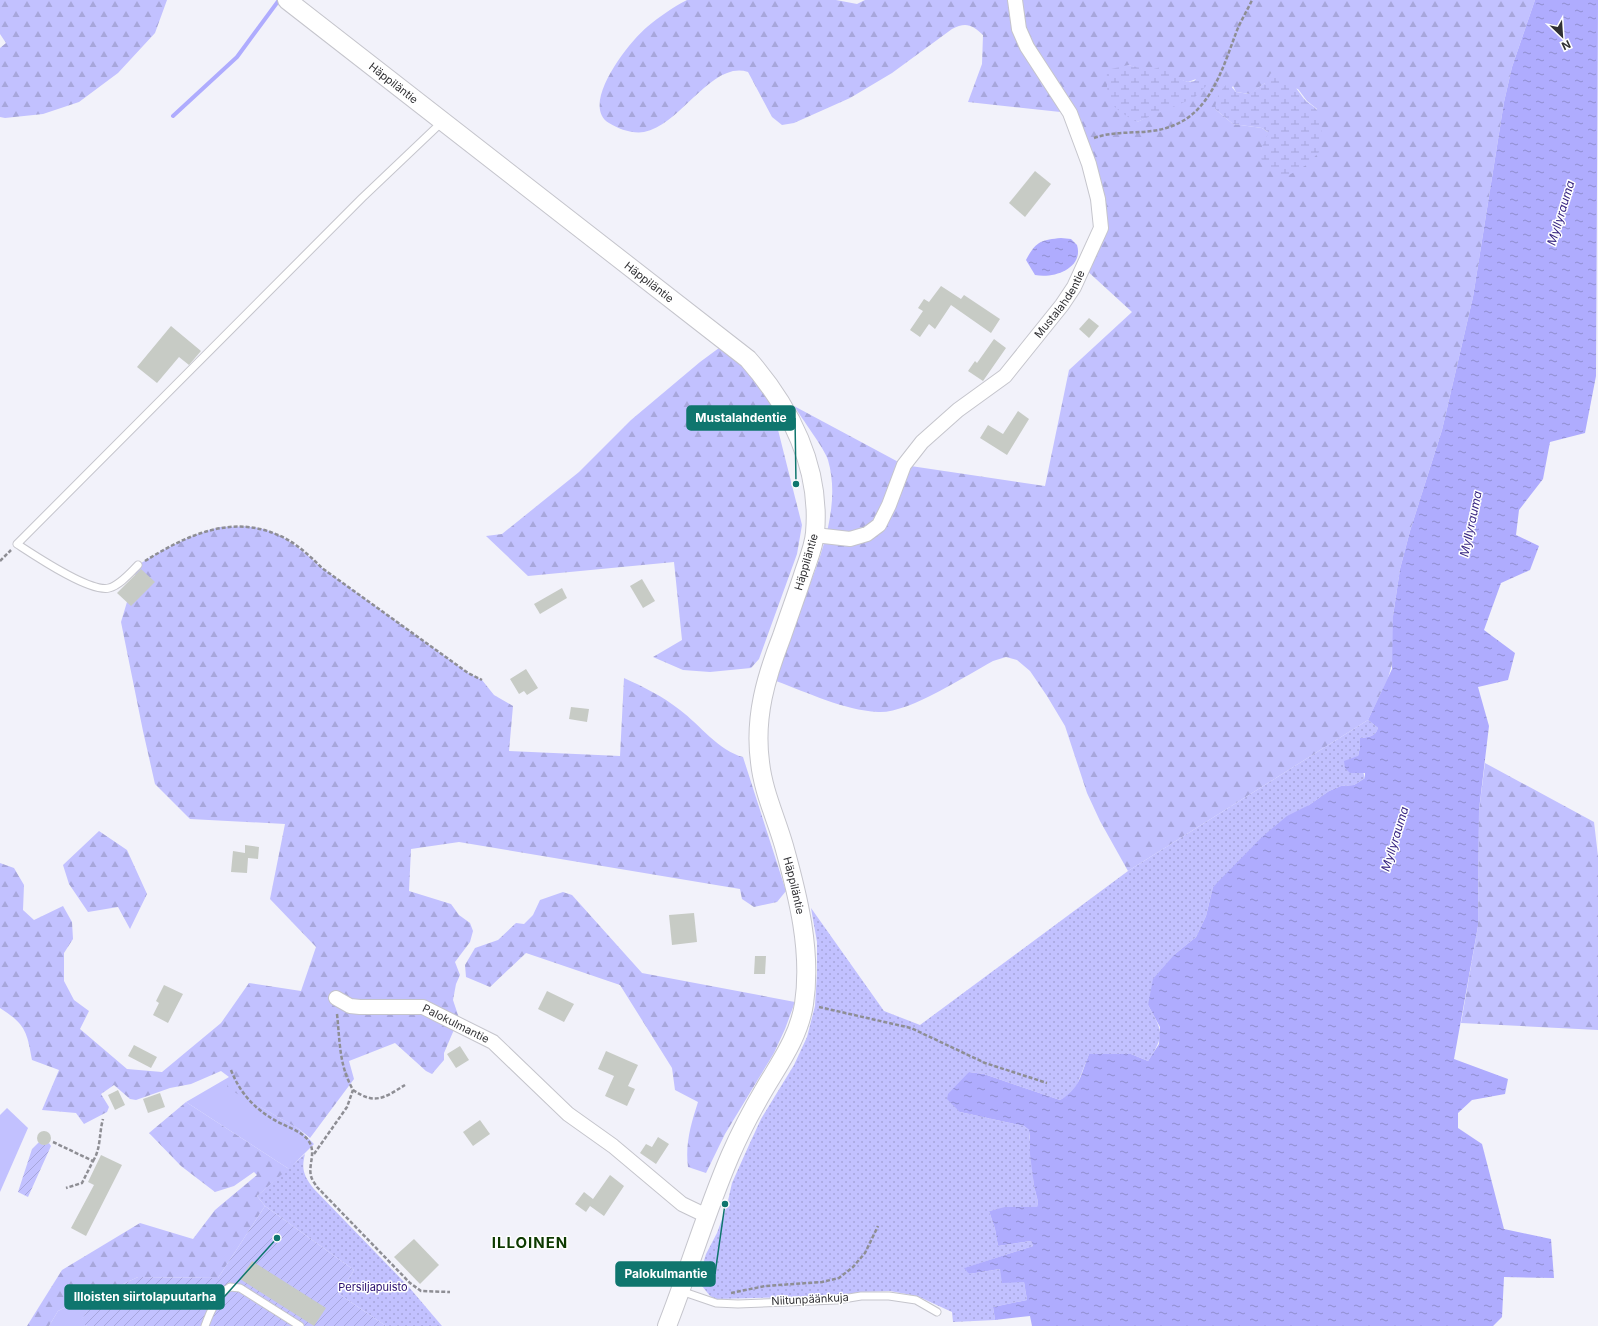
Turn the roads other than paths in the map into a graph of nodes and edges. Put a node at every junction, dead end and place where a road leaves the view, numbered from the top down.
1 (287, 0) edge
2 (1015, 0) edge
3 (443, 121) junction
4 (815, 535) junction
5 (138, 565) road end
6 (336, 998) road end
7 (707, 1216) junction
8 (681, 1291) junction
9 (937, 1312) dead end
10 (205, 1326) edge
11 (300, 1326) edge
12 (667, 1326) edge

1 - 3 street, Häppiläntie
2 - 4 street, Mustalahdentie
3 - 4 street, Häppiläntie
3 - 5 lane
4 - 7 street, Häppiläntie
6 - 7 street, Palokulmantie
7 - 8 street, Häppiläntie
8 - 9 lane, Niitunpäänkuja
8 - 12 street, Häppiläntie
10 - 11 lane

